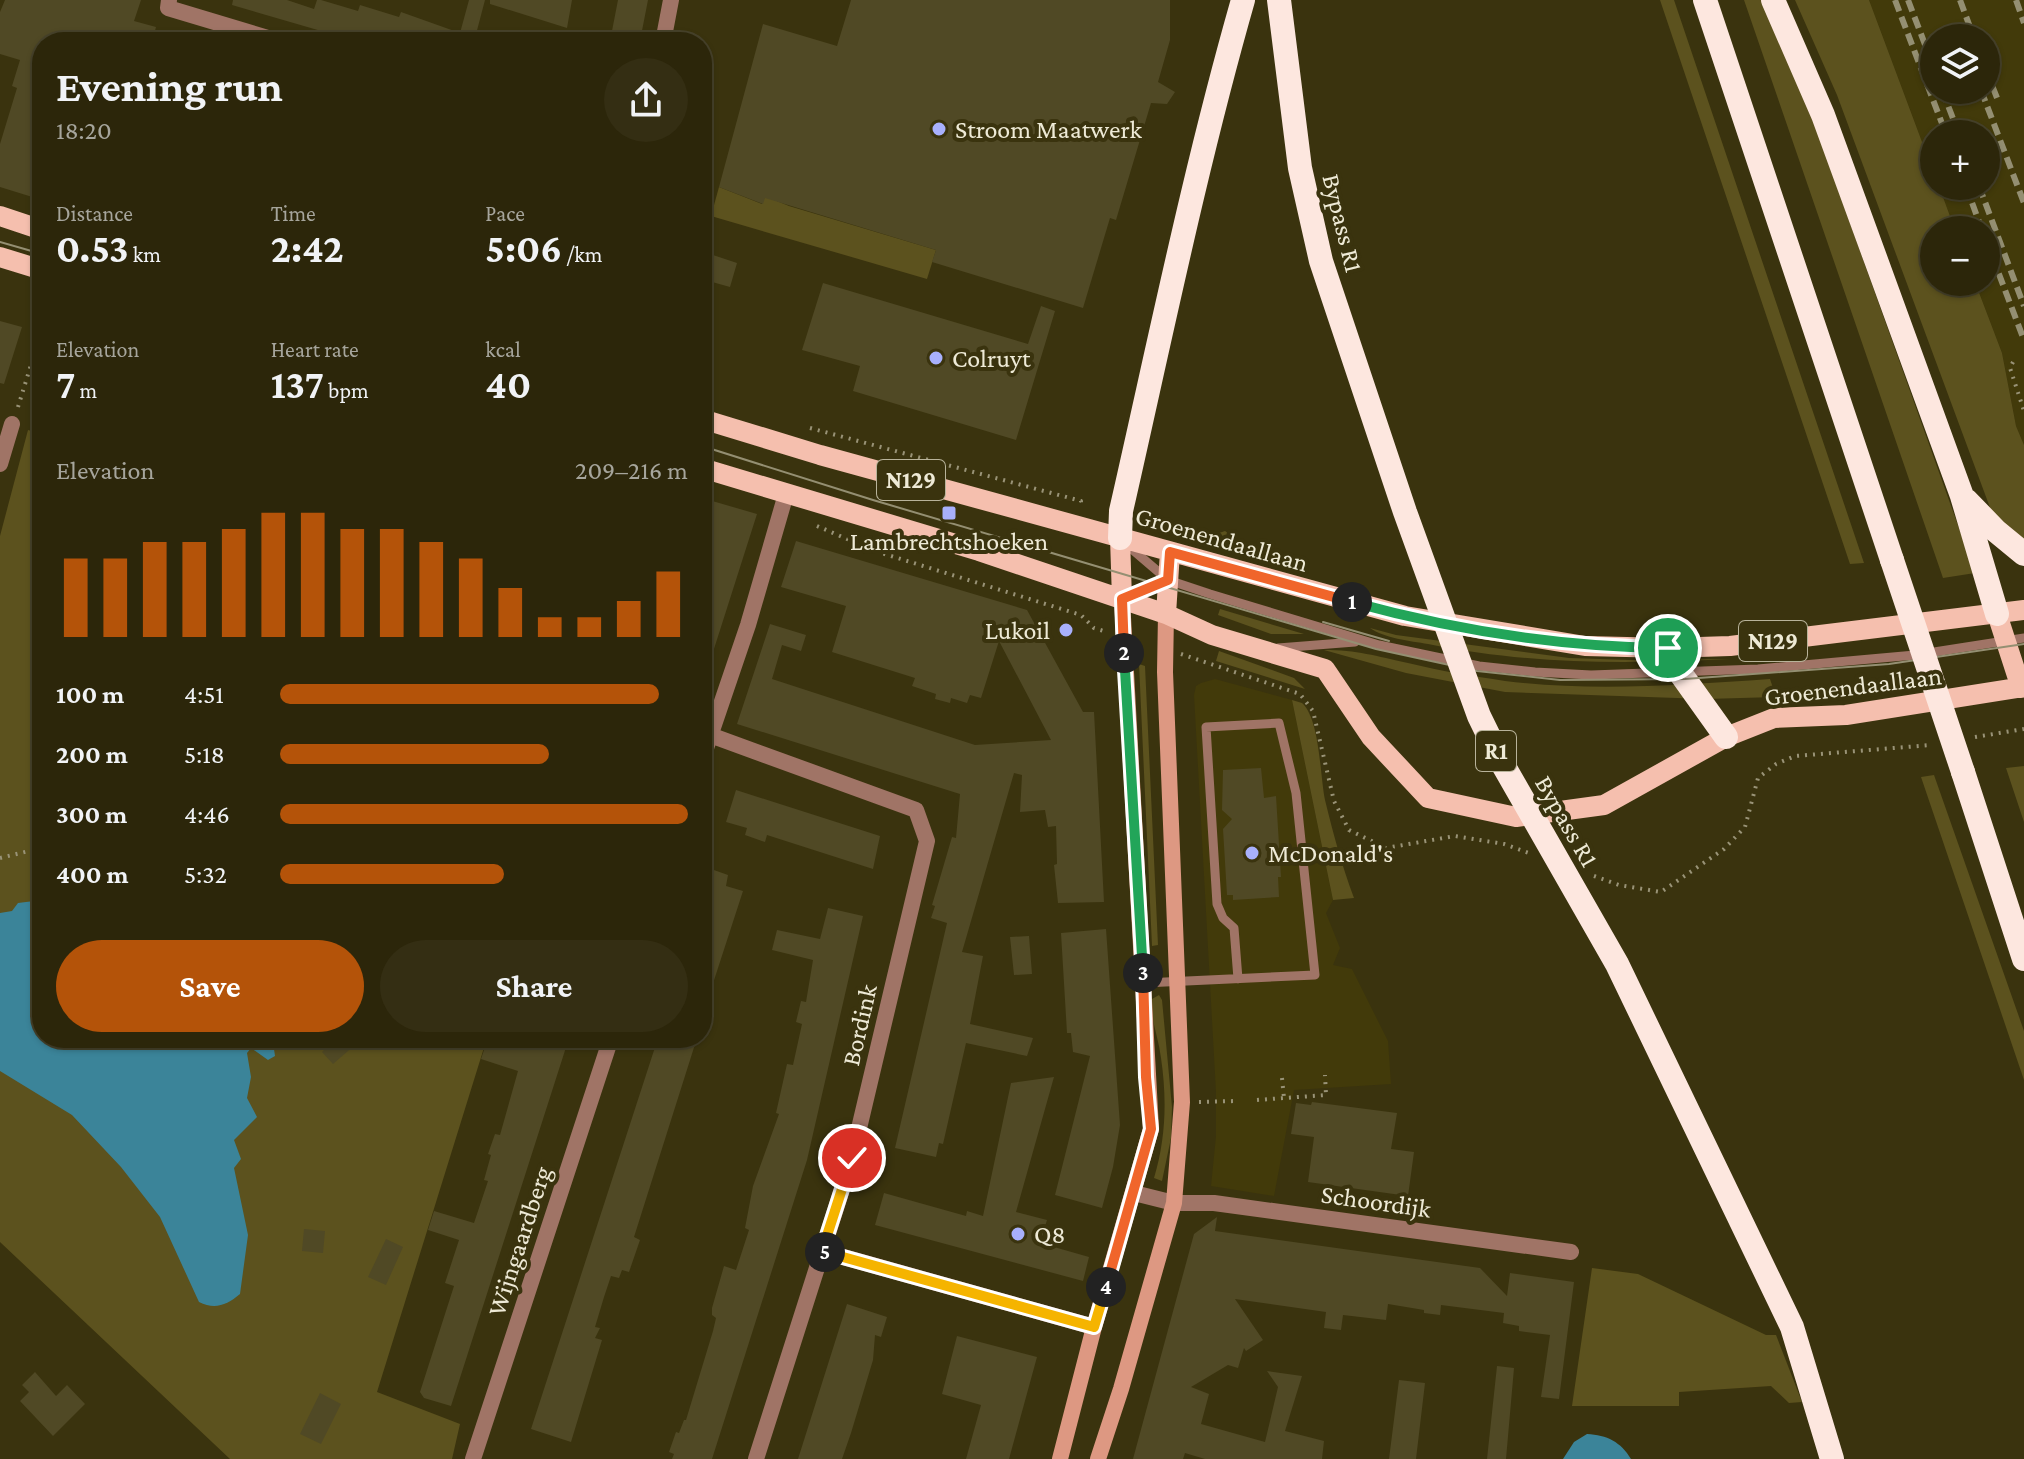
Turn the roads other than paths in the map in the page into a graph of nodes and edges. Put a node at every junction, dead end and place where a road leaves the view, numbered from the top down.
1 (169, 0) edge
2 (671, 0) edge
3 (1243, 0) edge
4 (1279, 0) edge
5 (1705, 0) edge
6 (1773, 0) edge
7 (248, 32) edge
8 (665, 32) edge
9 (0, 216) edge
10 (32, 227) edge
11 (0, 257) edge
12 (32, 267) edge
13 (712, 422) edge
14 (6, 424) edge
15 (0, 464) edge
16 (712, 472) edge
17 (1962, 496) junction
18 (783, 504) junction
19 (1120, 538) junction
20 (1170, 552) junction
21 (2024, 554) edge
22 (1168, 580) junction
23 (1122, 599) junction
24 (2024, 610) edge
25 (1166, 614) junction
26 (1997, 614) junction
27 (2015, 640) edge
28 (1379, 645) junction
29 (1668, 648) junction
30 (1259, 650) junction
31 (1681, 674) junction
32 (2023, 691) edge
33 (712, 729) edge
34 (712, 736) edge
35 (1726, 737) junction
36 (2024, 959) edge
37 (1238, 979) junction
38 (1179, 982) junction
39 (1144, 983) junction
40 (608, 1048) edge
41 (1134, 1193) junction
42 (1174, 1203) junction
43 (822, 1251) junction
44 (1571, 1252) dead end
45 (1094, 1327) junction
46 (473, 1459) edge
47 (756, 1459) edge
48 (1060, 1459) edge
49 (1098, 1459) edge
50 (1832, 1459) edge

1 - 7 street
2 - 8 street
3 - 19 highway
4 - 50 highway, Bypass R1 / R1, bridge
5 - 36 highway, bridge
6 - 17 highway
9 - 10 main road
11 - 12 main road
13 - 19 main road, Groenendaallaan / N129
14 - 15 street
16 - 18 main road, Groenendaallaan / N129
17 - 21 highway
17 - 26 highway
18 - 23 main road, Groenendaallaan / N129
18 - 33 street
19 - 20 main road, Groenendaallaan / N129
19 - 22 lane
19 - 23 main road
20 - 22 main road
20 - 29 main road, Groenendaallaan / N129
22 - 23 lane
22 - 25 main road
22 - 28 lane
23 - 25 main road, Groenendaallaan / N129
23 - 39 street
24 - 26 main road, Groenendaallaan / N129
25 - 30 main road, Groenendaallaan / N129
25 - 38 street
26 - 27 main road
26 - 29 main road, Groenendaallaan / N129
27 - 31 lane
27 - 32 main road
28 - 30 lane
28 - 31 lane
29 - 31 highway
30 - 35 main road, Groenendaallaan / N129
31 - 35 highway
32 - 35 main road, Groenendaallaan / N129
34 - 43 street, Bordink
37 - 37 lane
37 - 38 lane
38 - 39 lane
38 - 42 street
39 - 41 street
40 - 46 street, Wijngaardberg
41 - 42 street, Schoordijk
41 - 45 street
42 - 44 street, Schoordijk
42 - 49 street
43 - 45 street
43 - 47 street, Bordink
45 - 48 street

